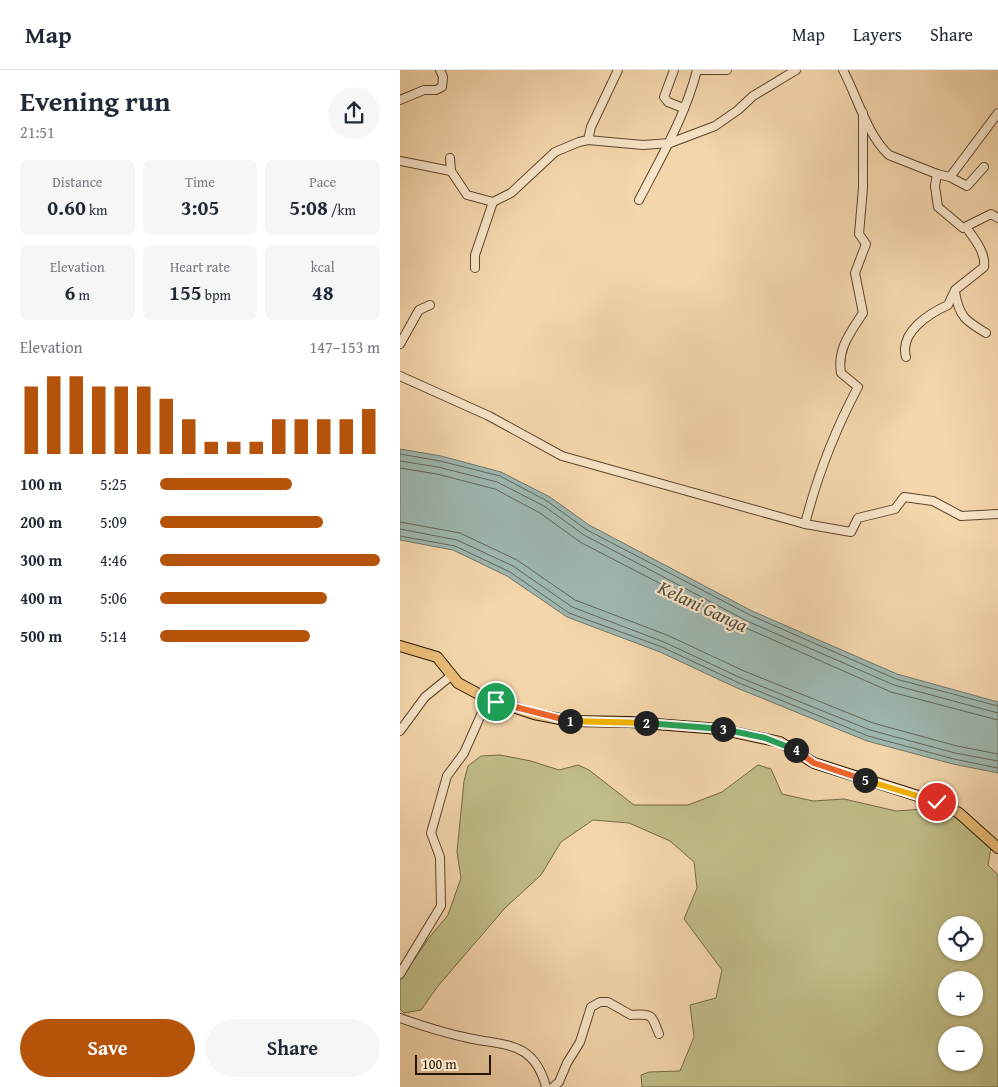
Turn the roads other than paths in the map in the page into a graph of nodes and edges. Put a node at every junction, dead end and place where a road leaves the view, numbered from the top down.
1 (440, 70) edge
2 (618, 70) edge
3 (674, 70) edge
4 (727, 70) edge
5 (843, 70) edge
6 (793, 71) edge
7 (400, 100) edge
8 (683, 108) junction
9 (863, 113) junction
10 (998, 113) edge
11 (588, 140) junction
12 (670, 142) junction
13 (450, 158) dead end
14 (400, 161) edge
15 (984, 166) dead end
16 (450, 171) junction
17 (937, 174) junction
18 (950, 177) junction
19 (639, 200) dead end
20 (493, 202) junction
21 (998, 218) edge
22 (966, 227) junction
23 (475, 268) dead end
24 (955, 290) junction
25 (430, 305) dead end
26 (986, 333) dead end
27 (400, 344) edge
28 (906, 357) dead end
29 (400, 376) edge
30 (998, 514) edge
31 (805, 524) junction
32 (400, 646) edge
33 (452, 676) junction
34 (488, 699) junction
35 (400, 731) edge
36 (998, 848) edge
37 (400, 974) edge
38 (400, 1018) edge
39 (659, 1034) dead end
40 (546, 1087) edge
41 (553, 1087) edge

1 - 7 street
2 - 11 street
3 - 8 street
4 - 8 street
5 - 9 street
6 - 12 street
8 - 12 street
9 - 17 street
9 - 31 street
10 - 18 street
11 - 12 street
11 - 20 street
12 - 19 street
13 - 16 street
14 - 16 street
15 - 18 street
16 - 20 street
17 - 18 street
17 - 22 street
20 - 23 street
21 - 22 street
22 - 24 street
24 - 26 street
24 - 28 street
25 - 27 street
29 - 31 street
30 - 31 street
32 - 33 main road
33 - 34 main road
33 - 35 street
34 - 36 main road
34 - 37 street
38 - 40 street
39 - 41 street

